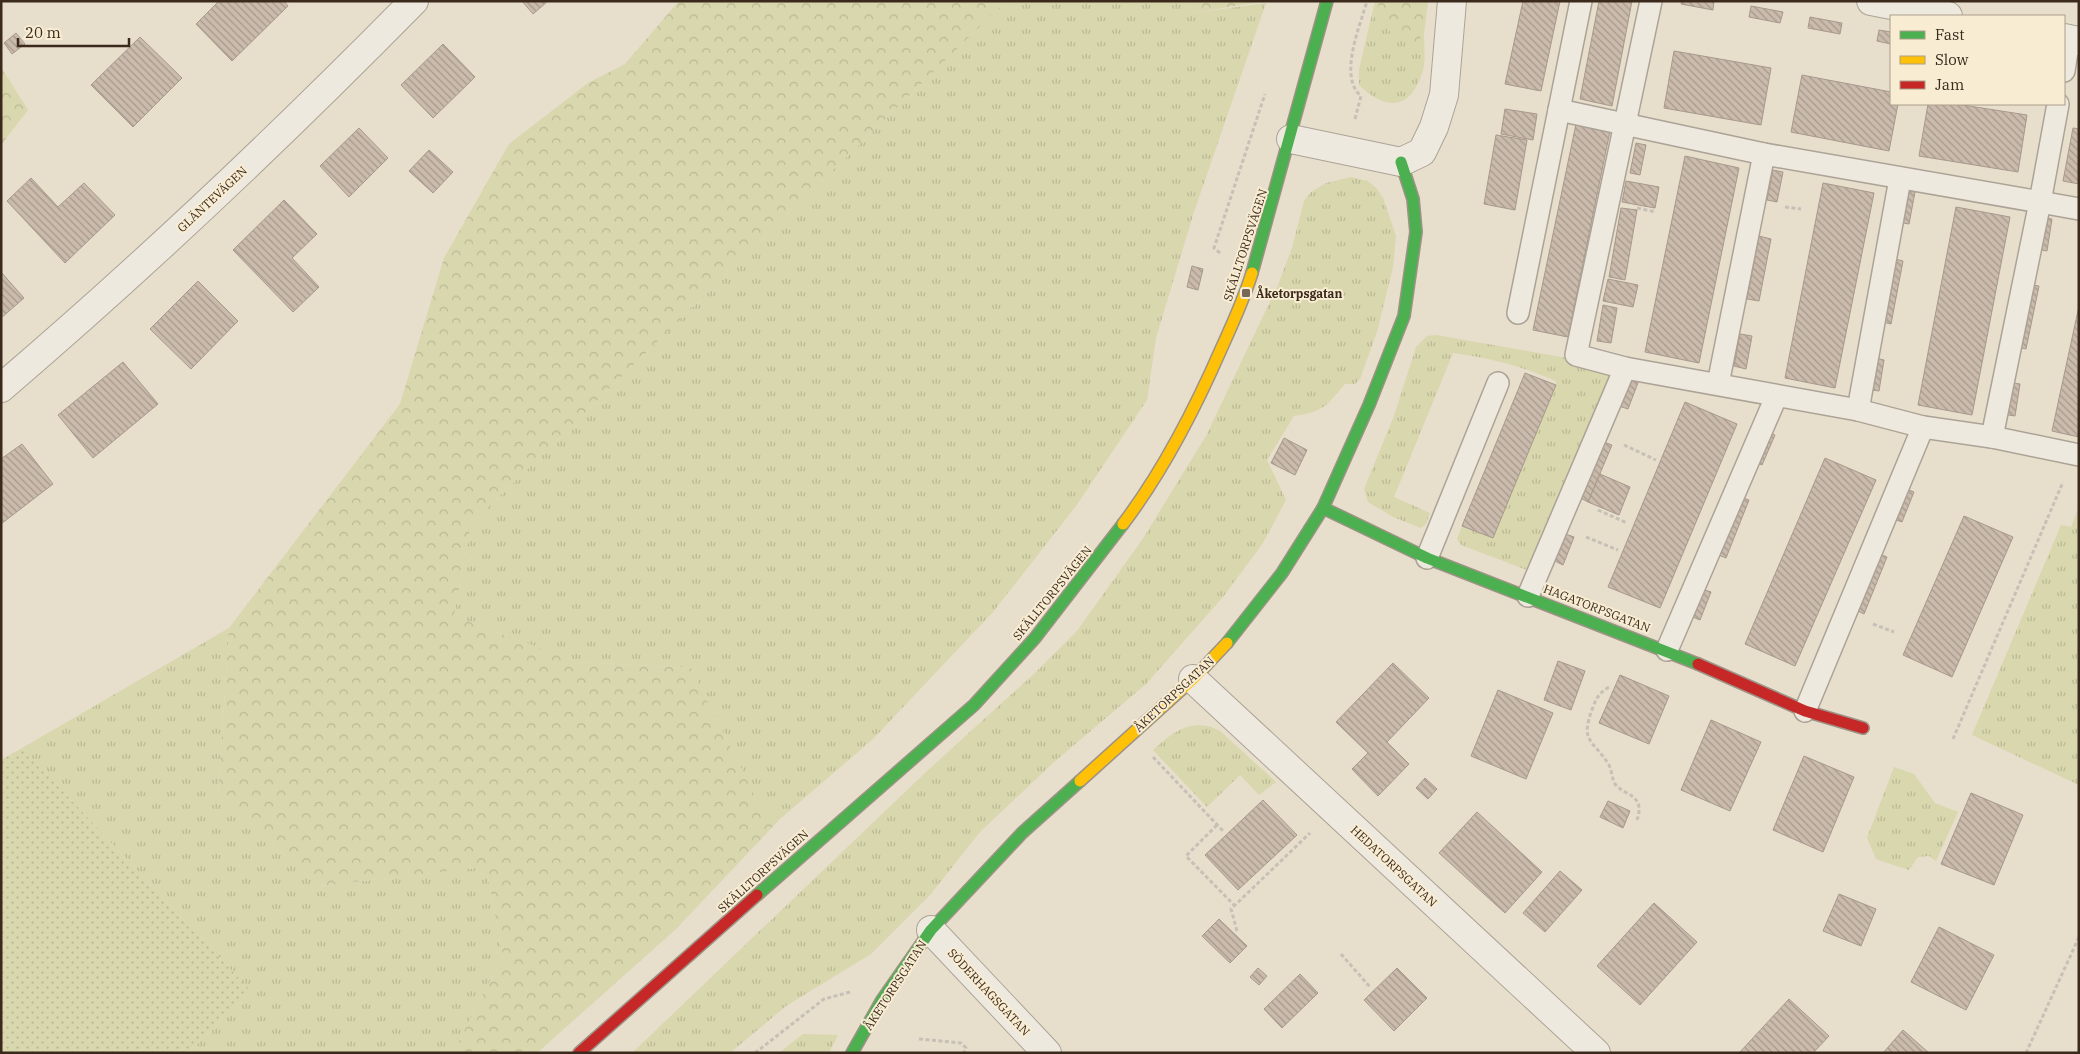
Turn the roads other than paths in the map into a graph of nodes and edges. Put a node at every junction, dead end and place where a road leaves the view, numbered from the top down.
1 (414, 1) edge
2 (1327, 1) edge
3 (1452, 1) edge
4 (1581, 1) edge
5 (1650, 1) edge
6 (1871, 1) edge
7 (1943, 15) edge
8 (2071, 40) edge
9 (2065, 67) edge
10 (2058, 105) edge
11 (1559, 110) junction
12 (1626, 124) junction
13 (1291, 139) junction
14 (1764, 154) junction
15 (1401, 162) junction
16 (1900, 179) junction
17 (2040, 202) junction
18 (2079, 209) edge
19 (1518, 313) dead end
20 (1625, 368) junction
21 (1498, 383) dead end
22 (1718, 384) junction
23 (1, 388) edge
24 (1776, 397) junction
25 (1858, 410) junction
26 (1923, 427) junction
27 (1992, 436) junction
28 (2077, 455) edge
29 (1323, 508) junction
30 (1426, 558) junction
31 (1528, 596) junction
32 (1667, 650) junction
33 (1193, 679) junction
34 (1806, 711) junction
35 (1863, 728) dead end
36 (931, 930) junction
37 (579, 1053) edge
38 (852, 1053) edge
39 (1047, 1053) edge
40 (1596, 1053) edge

1 - 23 street, GLÄNTEVÄGEN
2 - 13 street, SKÄLLTORPSVÄGEN
3 - 15 street
4 - 11 lane
5 - 12 lane
6 - 7 street
8 - 9 lane
10 - 17 lane
11 - 12 lane
11 - 19 lane
12 - 14 lane
12 - 20 lane
13 - 15 street
13 - 37 street, SKÄLLTORPSVÄGEN
14 - 16 lane
14 - 22 lane
15 - 29 street, ÅKETORPSGATAN
16 - 17 lane
16 - 25 lane
17 - 18 lane
17 - 27 lane
20 - 22 lane
20 - 31 lane
21 - 30 lane
22 - 24 lane
24 - 25 lane
24 - 32 lane
25 - 26 lane
26 - 27 lane
26 - 34 lane
27 - 28 lane
29 - 30 street, HAGATORPSGATAN
29 - 33 street, ÅKETORPSGATAN
30 - 31 street, HAGATORPSGATAN
31 - 32 street, HAGATORPSGATAN
32 - 34 street, HAGATORPSGATAN
33 - 36 street, ÅKETORPSGATAN
33 - 40 street, HEDATORPSGATAN
34 - 35 street, HAGATORPSGATAN
36 - 38 street, ÅKETORPSGATAN
36 - 39 street, SÖDERHAGSGATAN

